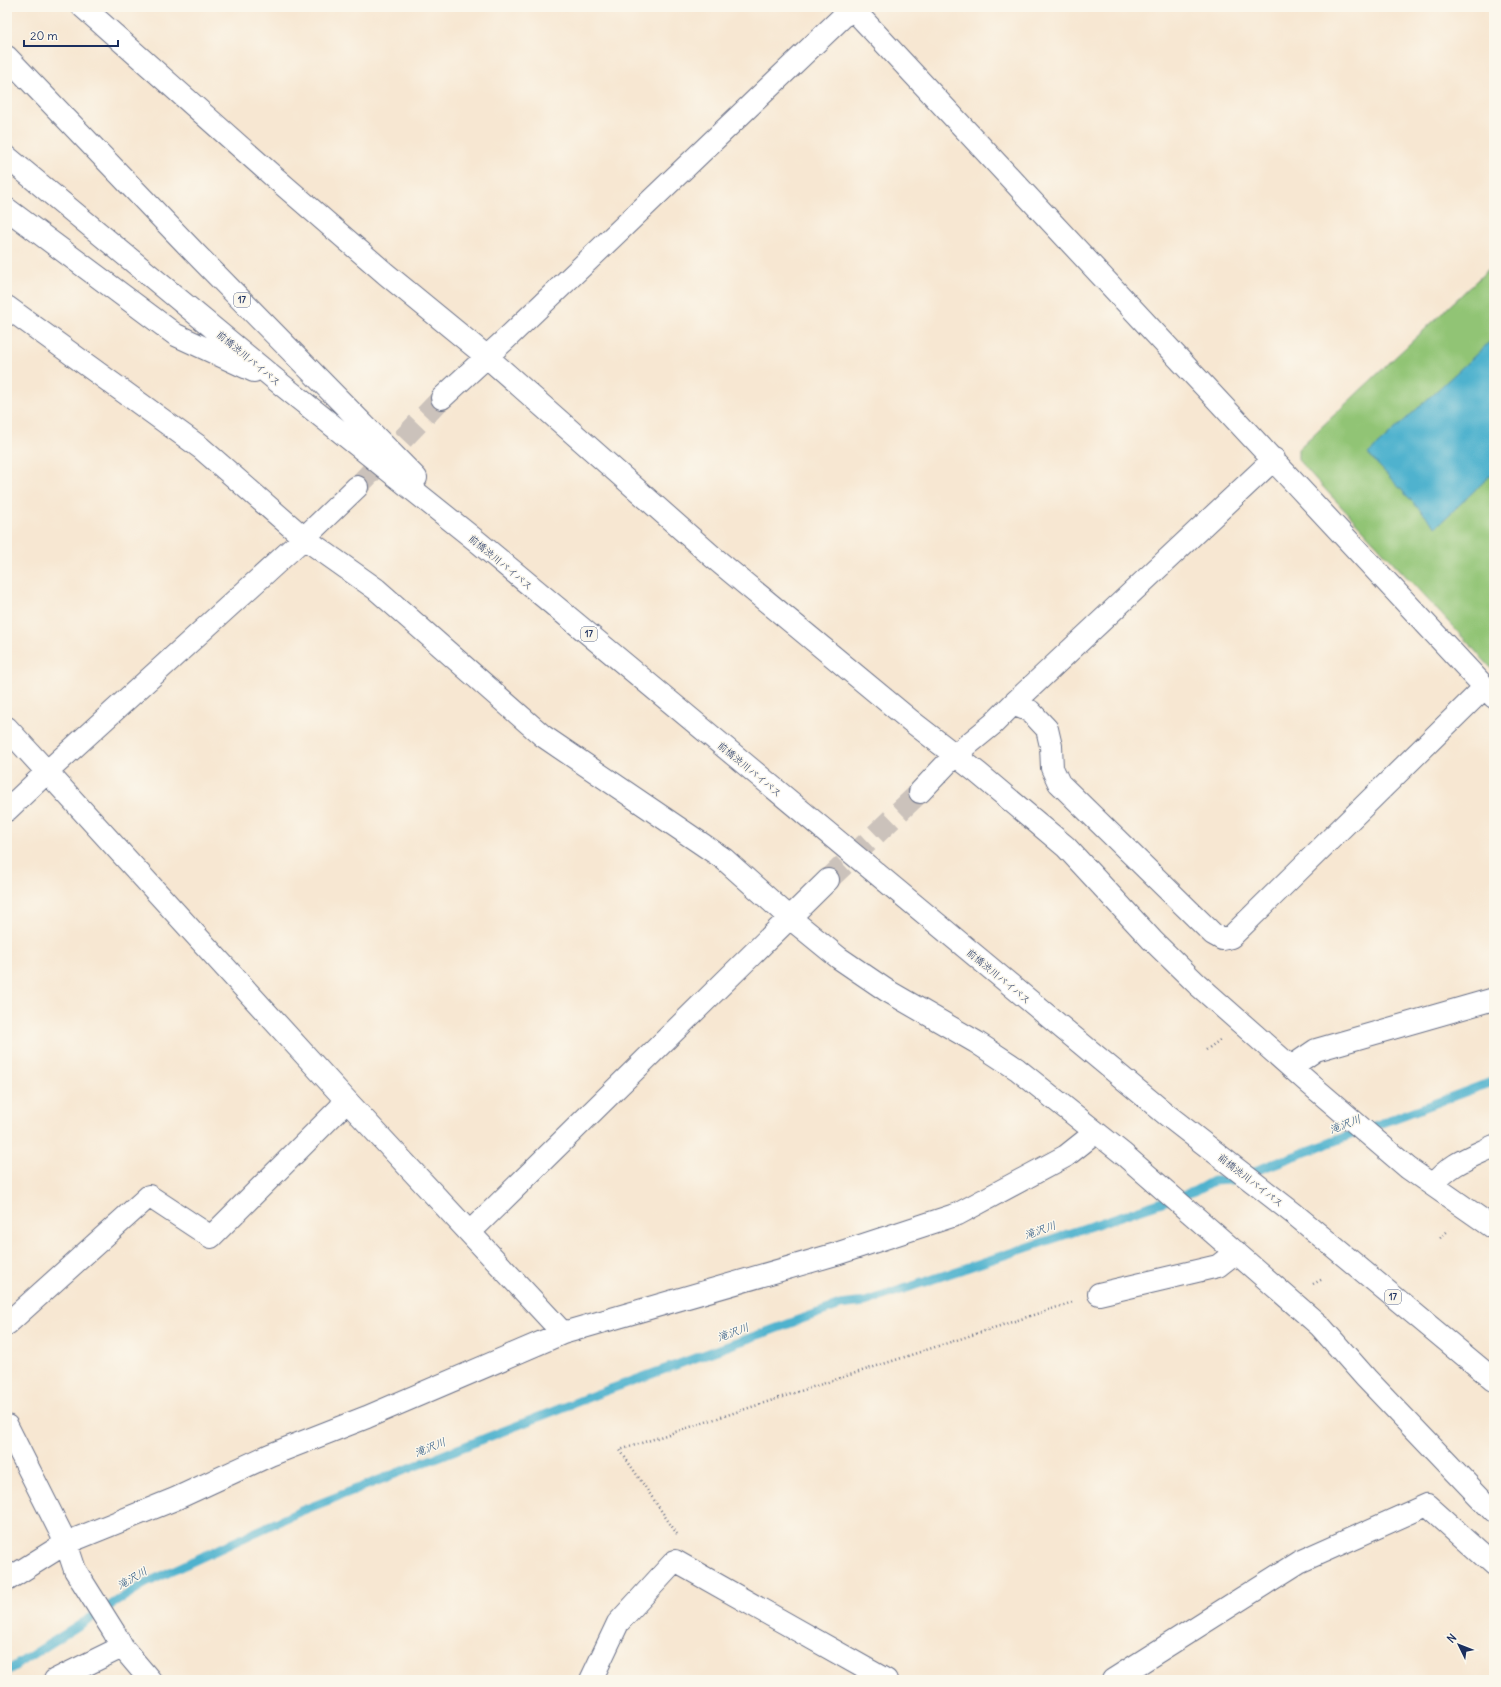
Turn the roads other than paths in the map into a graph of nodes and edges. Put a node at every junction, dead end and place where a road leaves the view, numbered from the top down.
1 (83, 7) edge
2 (851, 8) edge
3 (7, 57) edge
4 (7, 157) edge
5 (7, 210) edge
6 (7, 307) edge
7 (486, 356) junction
8 (282, 385) junction
9 (442, 398) tunnel mouth
10 (1274, 459) junction
11 (357, 487) tunnel mouth
12 (304, 538) junction
13 (478, 542) junction
14 (1490, 692) edge
15 (1012, 704) junction
16 (7, 728) edge
17 (954, 756) junction
18 (48, 771) junction
19 (920, 792) tunnel mouth
20 (7, 810) edge
21 (828, 880) tunnel mouth
22 (790, 918) junction
23 (1494, 999) edge
24 (1291, 1067) junction
25 (347, 1100) junction
26 (1095, 1133) junction
27 (1494, 1146) edge
28 (1434, 1185) junction
29 (1494, 1228) edge
30 (470, 1232) junction
31 (1229, 1246) junction
32 (1100, 1294) road end
33 (7, 1324) edge
34 (563, 1333) junction
35 (1494, 1380) edge
36 (7, 1426) edge
37 (1494, 1512) edge
38 (66, 1544) junction
39 (1494, 1565) edge
40 (7, 1580) edge
41 (118, 1640) junction
42 (55, 1680) edge
43 (150, 1680) edge
44 (591, 1680) edge
45 (886, 1680) edge
46 (1113, 1680) edge

1 - 7 main road
2 - 7 main road
2 - 10 main road
3 - 13 main road, 17
4 - 8 main road, 前橋渋川バイパス / 17
5 - 8 main road, 17
6 - 12 main road
7 - 9 main road
7 - 17 main road
8 - 13 main road, 前橋渋川バイパス / 17
10 - 14 main road
10 - 15 main road
11 - 12 main road
12 - 18 main road
12 - 22 main road
13 - 35 main road, 前橋渋川バイパス / 17
14 - 15 main road
15 - 17 main road
16 - 18 main road
17 - 19 main road
17 - 24 main road
18 - 20 main road
18 - 25 main road
21 - 22 main road
22 - 26 main road
22 - 30 main road
23 - 24 main road
24 - 28 main road
25 - 30 main road
25 - 33 main road
26 - 31 main road
26 - 34 main road
27 - 28 main road
28 - 29 main road
30 - 34 main road
31 - 32 main road
31 - 37 main road
34 - 38 main road
36 - 38 main road
38 - 40 main road
38 - 41 main road
39 - 46 main road
41 - 42 main road
41 - 43 main road
44 - 45 main road

